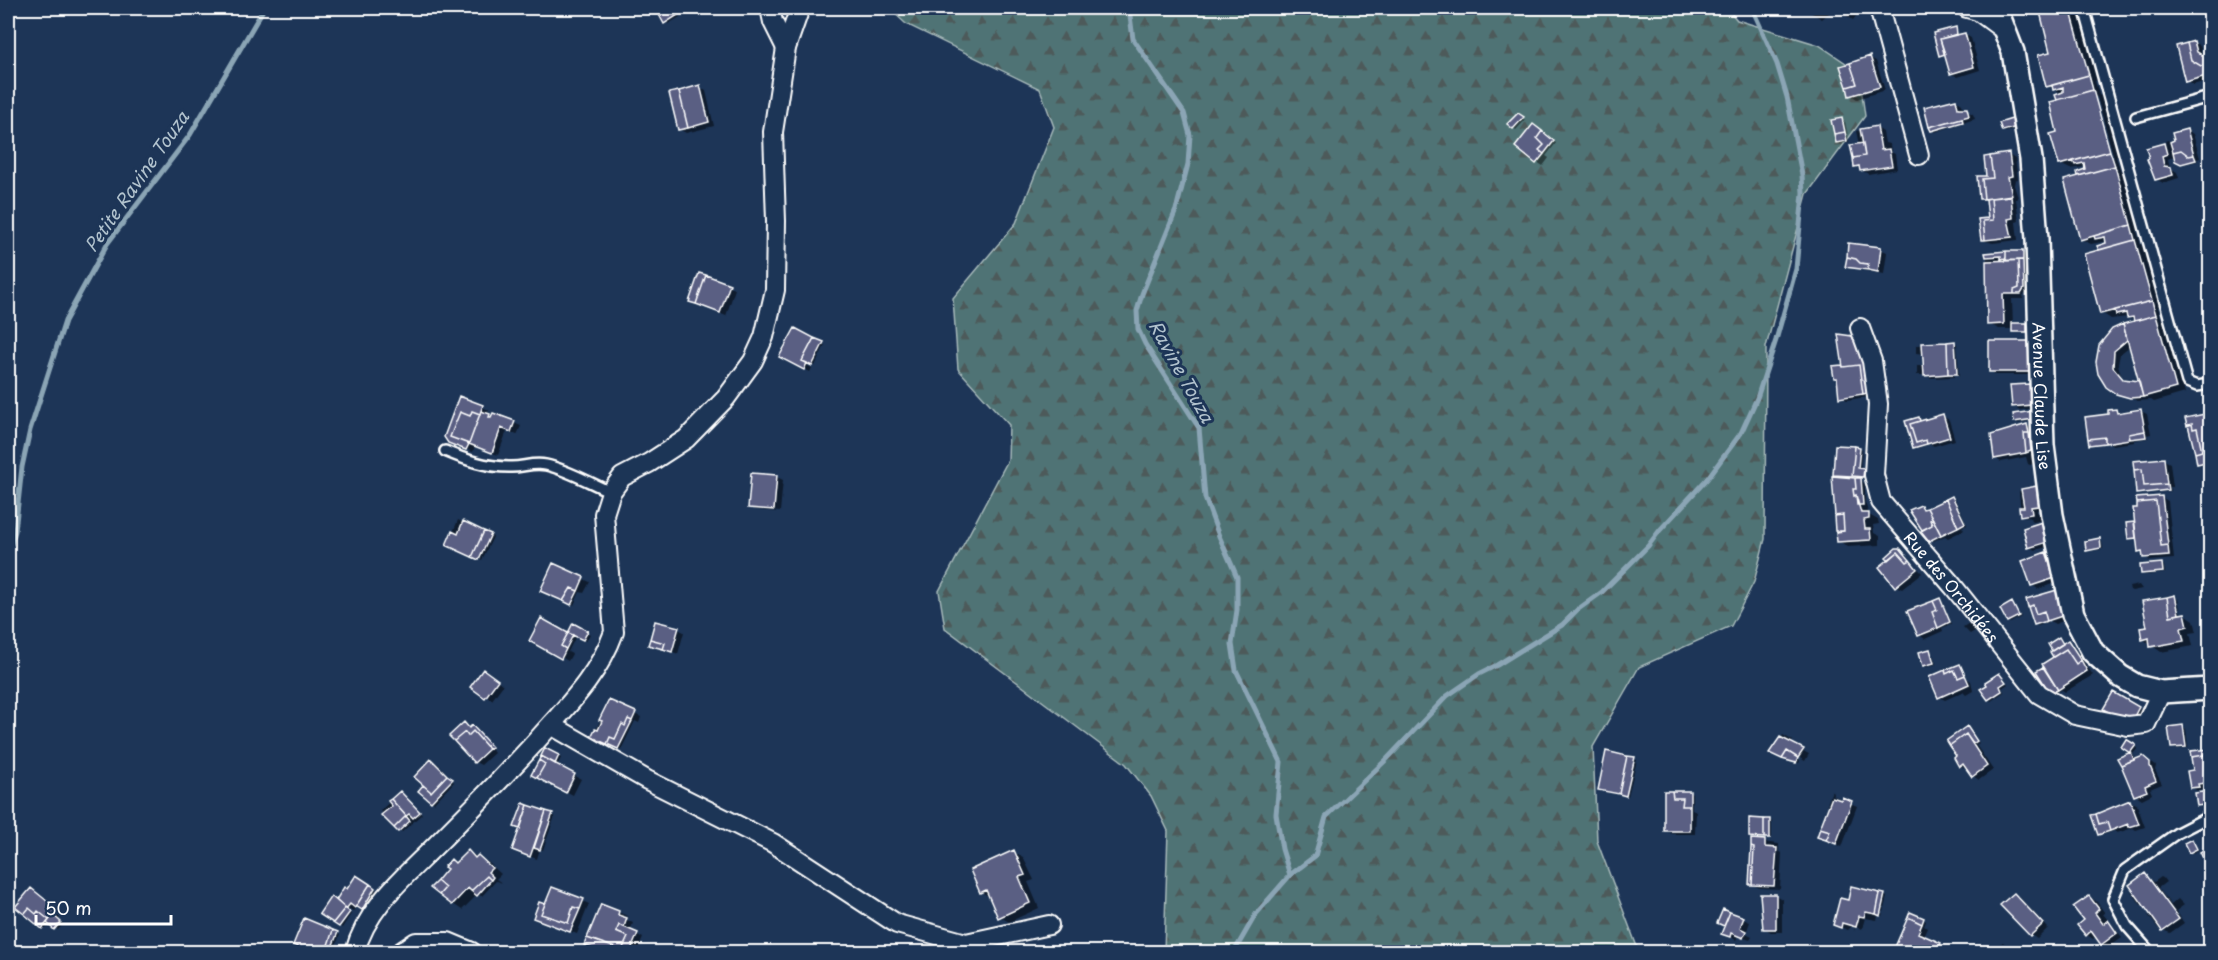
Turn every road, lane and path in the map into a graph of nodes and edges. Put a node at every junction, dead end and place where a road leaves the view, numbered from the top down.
1 (770, 8) edge
2 (800, 8) edge
3 (1879, 8) edge
4 (1967, 8) edge
5 (1996, 8) edge
6 (2086, 8) edge
7 (2005, 31) junction
8 (786, 48) junction
9 (2211, 98) edge
10 (2136, 117) dead end
11 (1919, 155) dead end
12 (1860, 328) dead end
13 (2211, 384) edge
14 (445, 451) dead end
15 (611, 492) junction
16 (2211, 689) edge
17 (2162, 692) junction
18 (551, 725) junction
19 (2211, 816) edge
20 (1049, 925) dead end
21 (355, 952) edge
22 (401, 952) edge
23 (472, 952) edge
24 (2150, 952) edge

1 - 8 street
2 - 8 street
3 - 11 street
4 - 7 street
5 - 7 street, Avenue Claude Lise
6 - 13 lane
7 - 17 street, Avenue Claude Lise
8 - 15 street
9 - 10 lane
12 - 17 street, Rue des Orchidées
14 - 15 lane
15 - 18 street
16 - 17 street, Avenue Claude Lise
18 - 20 street
18 - 21 street
19 - 24 lane
22 - 23 street

